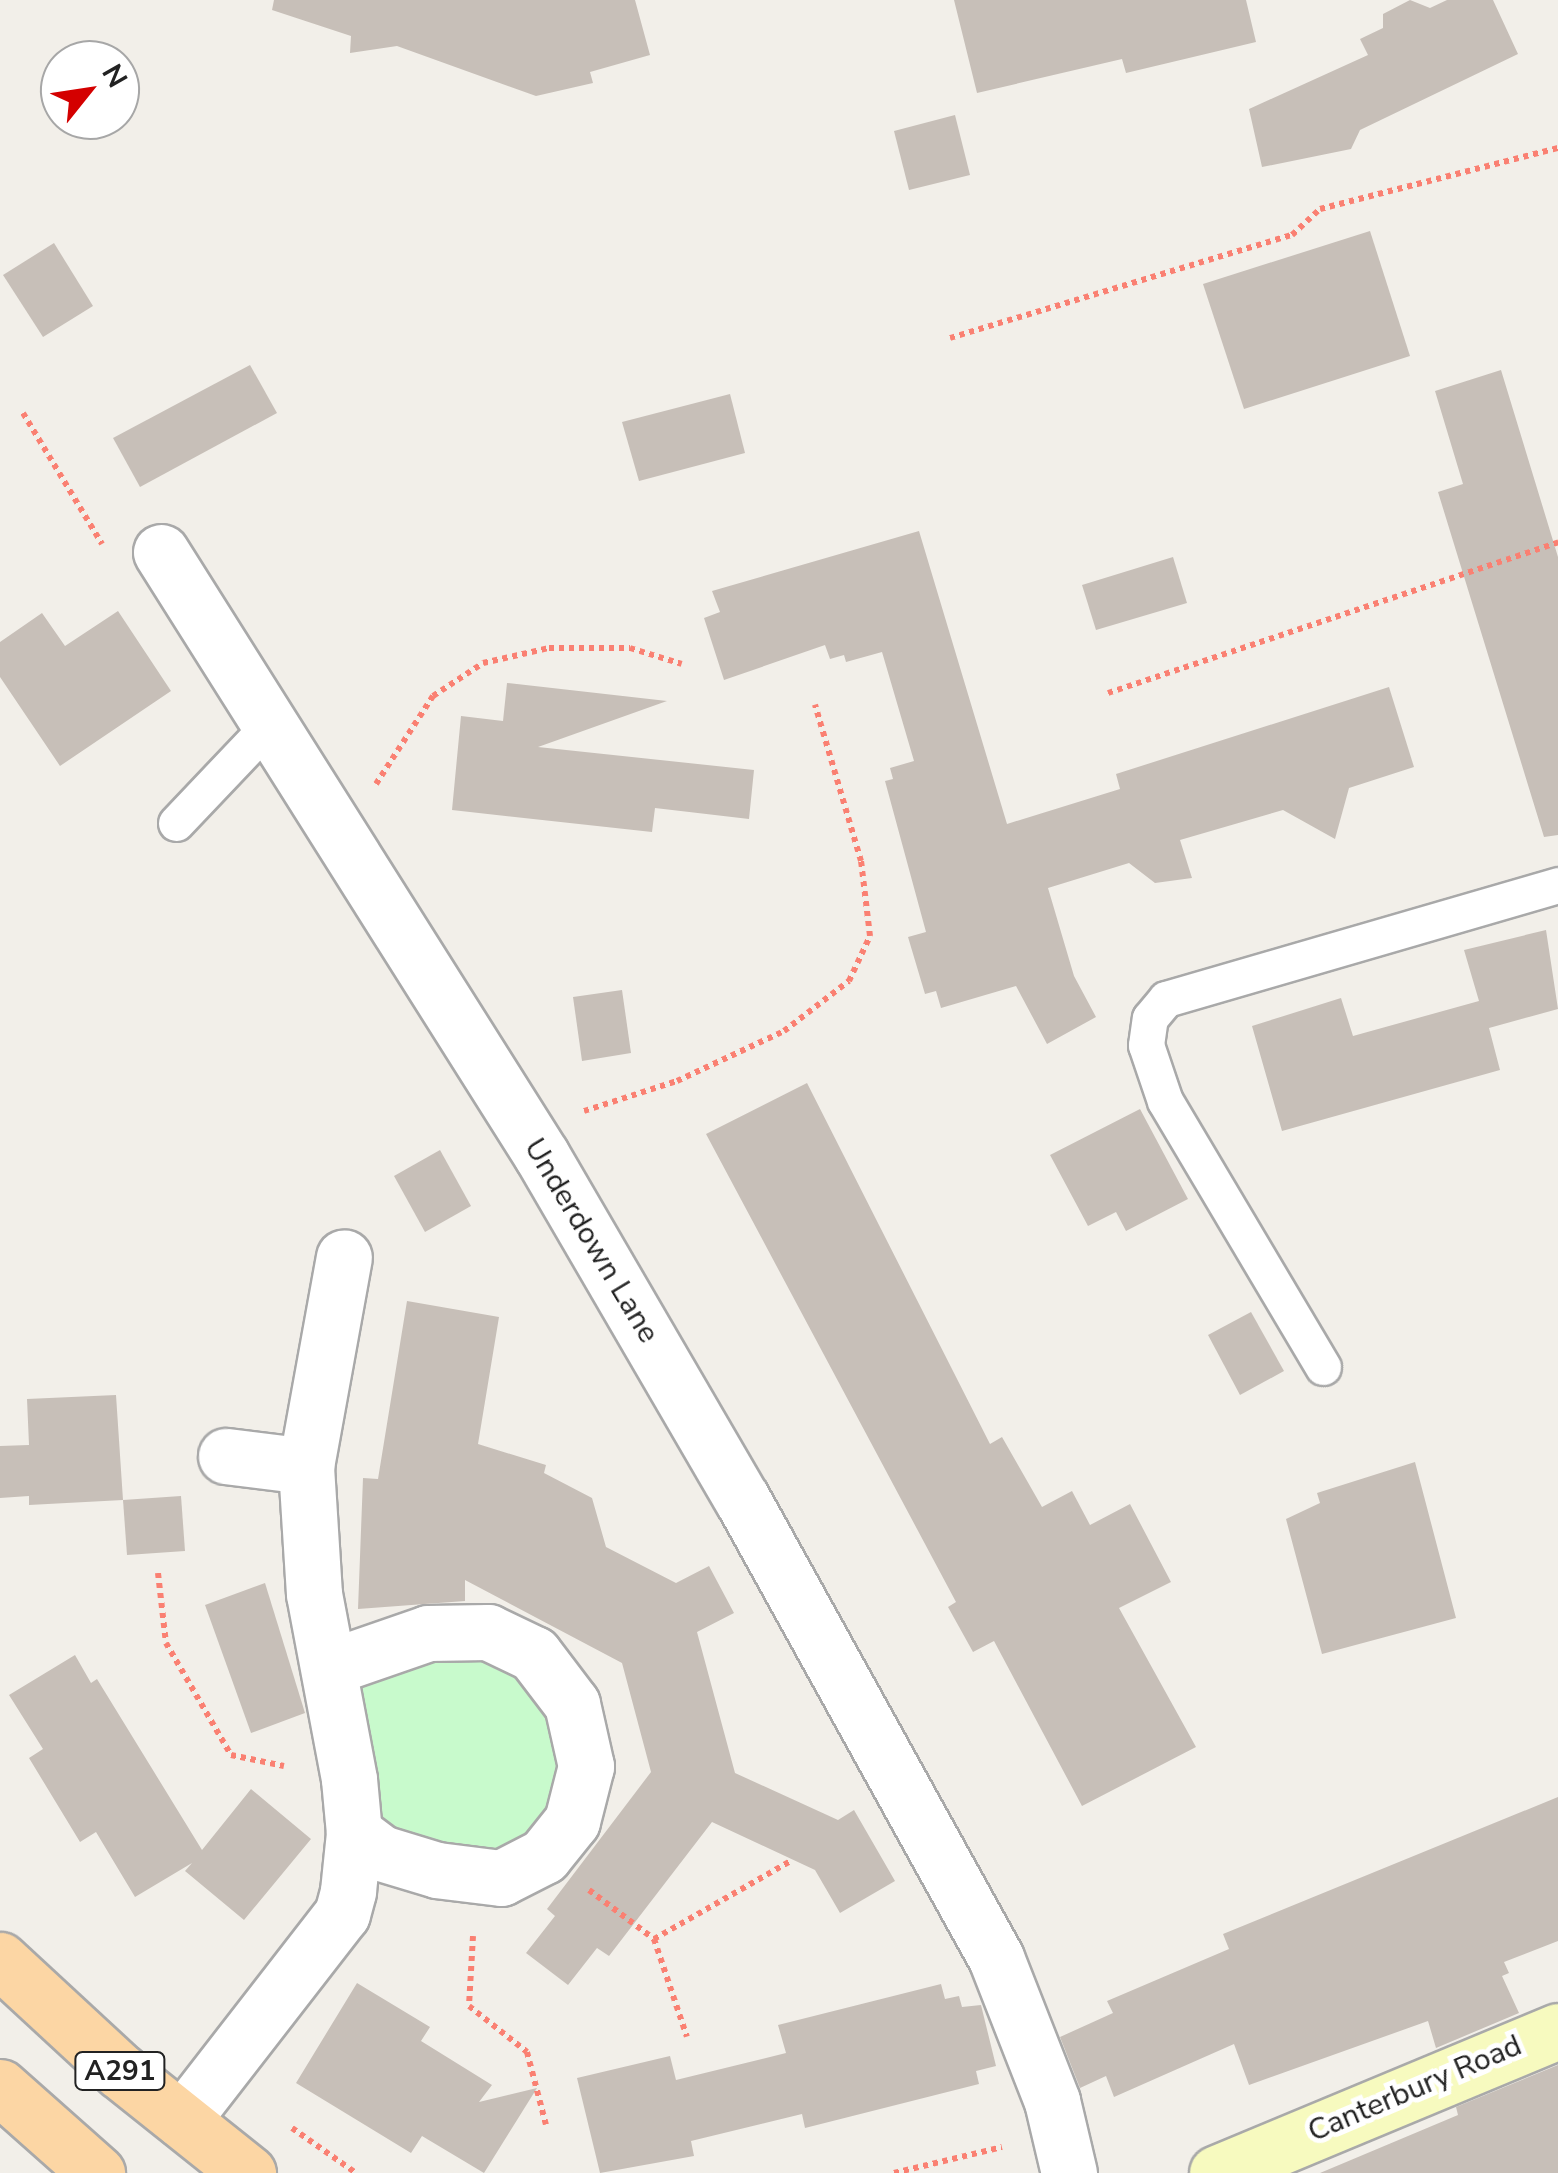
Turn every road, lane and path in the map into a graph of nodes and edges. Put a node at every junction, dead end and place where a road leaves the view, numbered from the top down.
1 (1558, 148) edge
2 (950, 338) dead end
3 (23, 413) dead end
4 (1558, 542) edge
5 (161, 552) joint
6 (682, 664) dead end
7 (1108, 693) dead end
8 (815, 705) dead end
9 (267, 727) junction
10 (176, 823) dead end
11 (342, 840) junction
12 (1558, 885) edge
13 (526, 1130) junction
14 (344, 1257) dead end
15 (1323, 1366) dead end
16 (226, 1456) dead end
17 (306, 1466) junction
18 (158, 1573) dead end
19 (330, 1667) junction
20 (349, 1779) junction
21 (354, 1833) junction
22 (544, 1856) junction
23 (791, 1861) dead end
24 (476, 1875) junction
25 (654, 1939) junction
26 (0, 1960) edge
27 (1558, 2030) edge
28 (687, 2037) dead end
29 (0, 2088) edge
30 (182, 2120) junction
31 (546, 2125) dead end
32 (1065, 2153) edge
33 (1284, 2160) edge
34 (97, 2173) edge
35 (248, 2173) edge
36 (894, 2173) edge
37 (1217, 2173) edge

1 - 2 path
3 - 5 path
4 - 7 path
5 - 9 street, Underdown Lane
6 - 11 path
8 - 13 path
9 - 10 lane
9 - 11 street, Underdown Lane
11 - 13 street, Underdown Lane
12 - 15 lane
13 - 32 street, Underdown Lane
14 - 17 street
16 - 17 street
17 - 19 street
18 - 20 path
19 - 20 street
19 - 22 street
20 - 21 street
21 - 24 street
21 - 30 street
22 - 24 street
22 - 25 path
23 - 25 path
24 - 31 path
25 - 28 path
26 - 30 main road, A291
27 - 33 main road, Canterbury Road
29 - 34 main road, A291
30 - 35 main road, A291
32 - 36 path
33 - 37 main road, Canterbury Road

